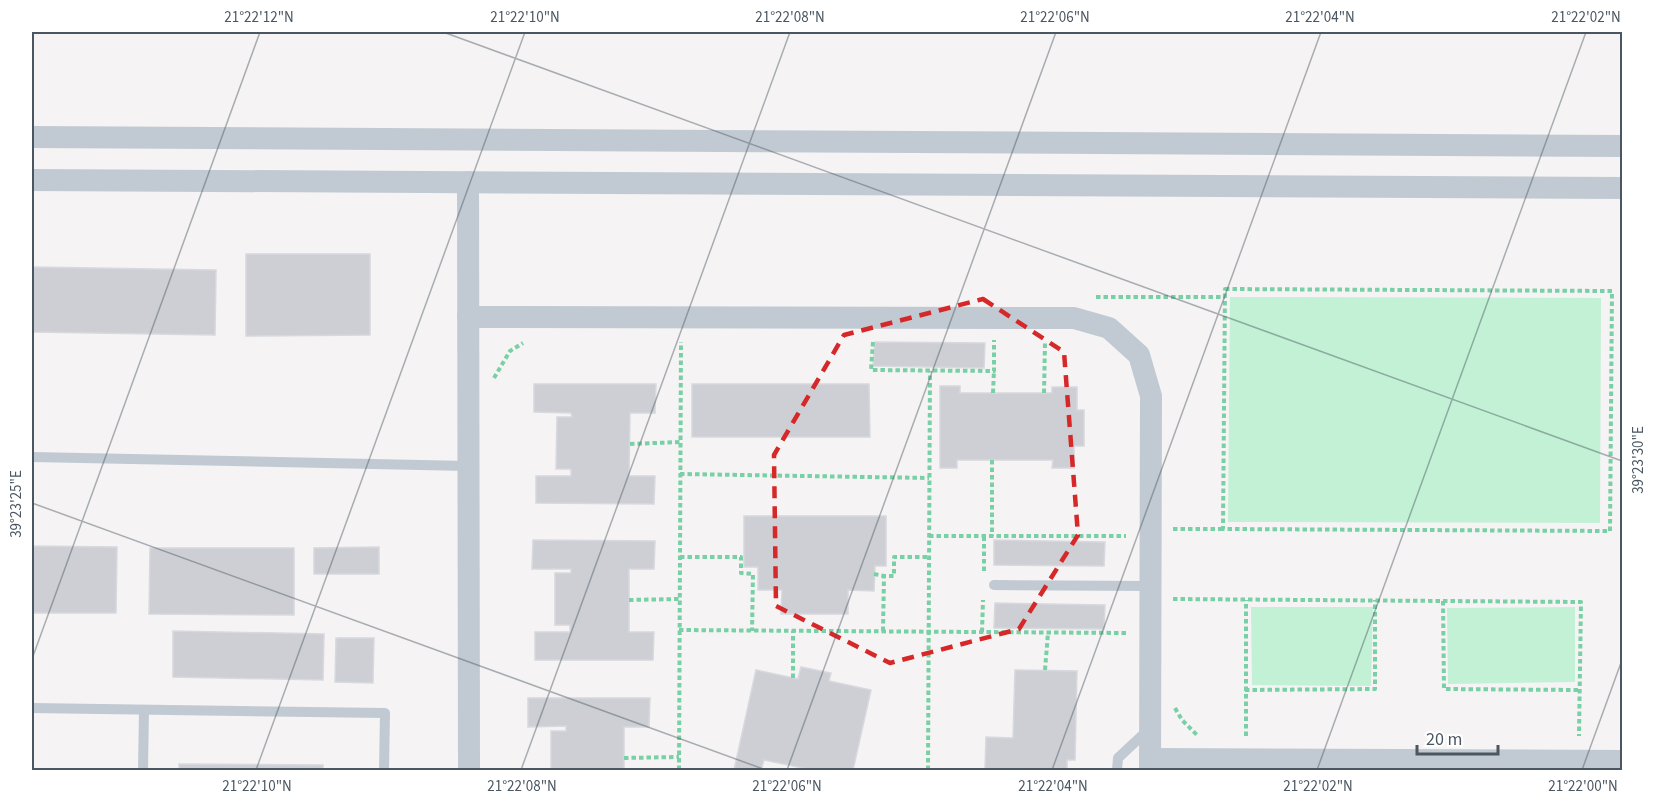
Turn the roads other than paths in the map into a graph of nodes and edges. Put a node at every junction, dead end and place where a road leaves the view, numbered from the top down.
1 (32, 137) edge
2 (1623, 146) edge
3 (32, 180) edge
4 (468, 182) junction
5 (1623, 188) edge
6 (468, 316) junction
7 (32, 457) edge
8 (468, 466) junction
9 (994, 585) dead end
10 (1160, 587) junction
11 (32, 708) edge
12 (144, 710) junction
13 (1150, 728) junction
14 (1623, 761) edge
15 (1150, 765) edge
16 (143, 771) edge
17 (384, 771) edge
18 (469, 771) edge
19 (1117, 771) edge

1 - 2 street
3 - 4 street
4 - 5 street
4 - 6 street
6 - 8 street
6 - 10 street
7 - 8 lane
8 - 18 street
9 - 10 lane
10 - 13 street
11 - 12 lane
12 - 16 lane
12 - 17 lane
13 - 15 street
13 - 19 lane
14 - 15 street

